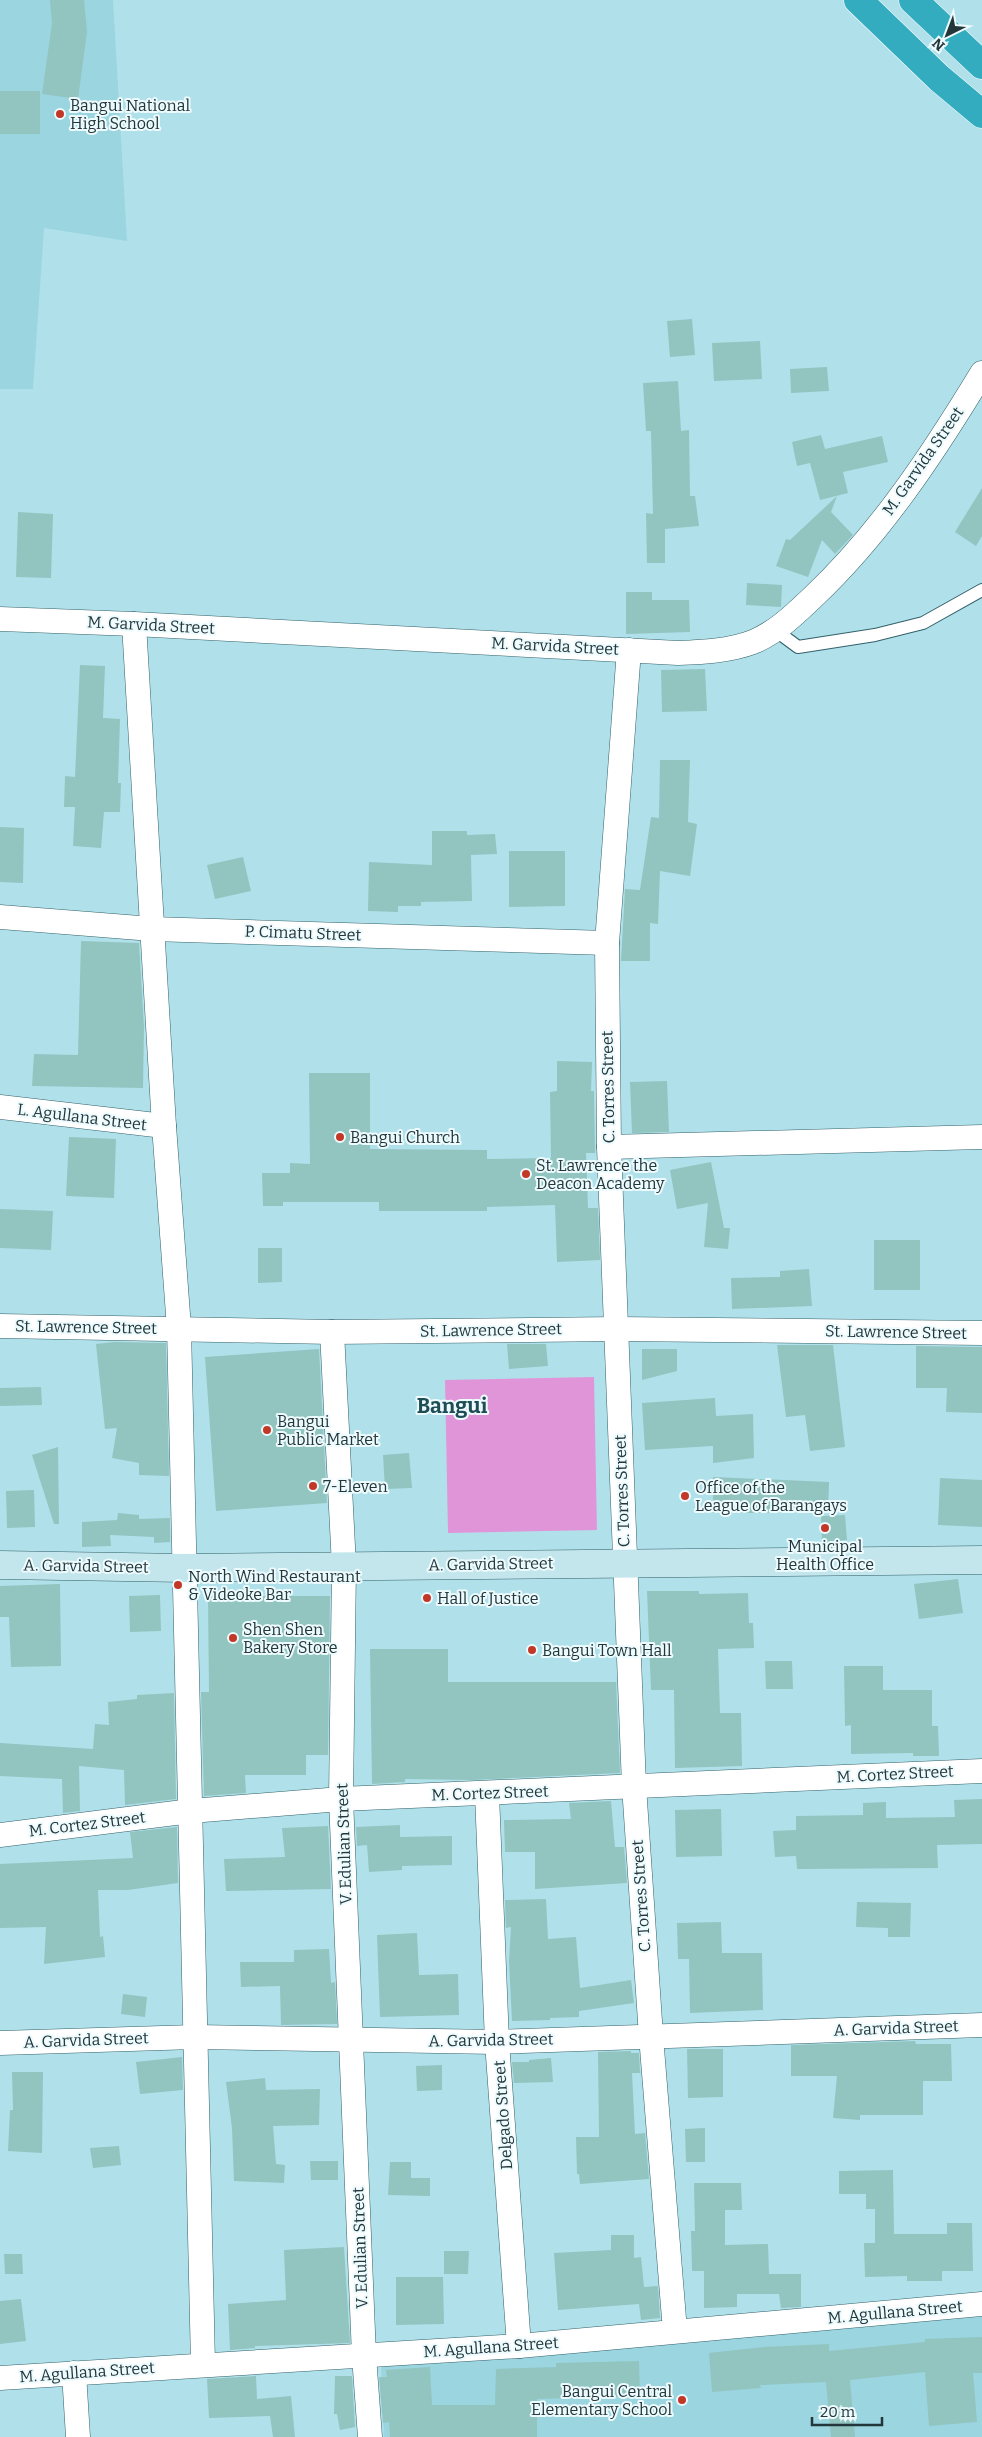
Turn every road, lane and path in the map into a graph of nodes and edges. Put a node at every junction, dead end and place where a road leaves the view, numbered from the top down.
1 (913, 0) edge
2 (867, 3) edge
3 (982, 65) edge
4 (982, 114) edge
5 (982, 373) edge
6 (982, 590) edge
7 (0, 619) edge
8 (134, 624) junction
9 (775, 630) junction
10 (629, 650) junction
11 (0, 917) edge
12 (152, 928) junction
13 (607, 943) junction
14 (0, 1107) edge
15 (164, 1126) junction
16 (982, 1137) edge
17 (609, 1147) junction
18 (0, 1326) edge
19 (179, 1328) junction
20 (617, 1328) junction
21 (332, 1332) junction
22 (982, 1332) edge
23 (982, 1560) edge
24 (624, 1562) junction
25 (0, 1565) edge
26 (344, 1566) junction
27 (185, 1568) junction
28 (982, 1770) edge
29 (634, 1786) junction
30 (487, 1794) junction
31 (342, 1799) junction
32 (191, 1811) junction
33 (0, 1835) edge
34 (982, 2025) edge
35 (651, 2036) junction
36 (195, 2037) junction
37 (351, 2040) junction
38 (497, 2042) junction
39 (0, 2043) edge
40 (982, 2304) edge
41 (675, 2331) junction
42 (519, 2346) junction
43 (364, 2356) junction
44 (204, 2364) junction
45 (74, 2373) junction
46 (0, 2378) edge
47 (78, 2437) edge
48 (370, 2437) edge

1 - 3 highway
2 - 4 highway
5 - 9 street, M. Garvida Street
6 - 9 lane
7 - 8 street, M. Garvida Street
8 - 10 street, M. Garvida Street
8 - 12 street
9 - 10 street, M. Garvida Street
10 - 13 street, C. Torres Street
11 - 12 street, P. Cimatu Street
12 - 13 street, P. Cimatu Street
12 - 15 street
13 - 17 street, C. Torres Street
14 - 15 street, L. Agullana Street
15 - 19 street
16 - 17 street
17 - 20 street, C. Torres Street
18 - 19 street, St. Lawrence Street
19 - 21 street, St. Lawrence Street
19 - 27 street
20 - 21 street, St. Lawrence Street
20 - 22 street, St. Lawrence Street
20 - 24 street, C. Torres Street
21 - 26 street, V. Edulian Street
23 - 24 main road, A. Garvida Street
24 - 26 main road, A. Garvida Street
24 - 29 street, C. Torres Street
25 - 27 main road, A. Garvida Street
26 - 27 main road, A. Garvida Street
26 - 31 street, V. Edulian Street
27 - 32 street
28 - 29 street, M. Cortez Street
29 - 30 street, M. Cortez Street
29 - 35 street, C. Torres Street
30 - 31 street, M. Cortez Street
30 - 38 street, Delgado Street
31 - 32 street, M. Cortez Street
31 - 37 street, V. Edulian Street
32 - 33 street, M. Cortez Street
32 - 36 street
34 - 35 street, A. Garvida Street
35 - 38 street, A. Garvida Street
35 - 41 street, C. Torres Street
36 - 37 street, A. Garvida Street
36 - 39 street, A. Garvida Street
36 - 44 street
37 - 38 street, A. Garvida Street
37 - 43 street, V. Edulian Street
38 - 42 street, Delgado Street
40 - 41 street, M. Agullana Street
41 - 42 street, M. Agullana Street
42 - 43 street, M. Agullana Street
43 - 44 street, M. Agullana Street
43 - 48 street, V. Edulian Street
44 - 45 street, M. Agullana Street
45 - 46 street, M. Agullana Street
45 - 47 street

